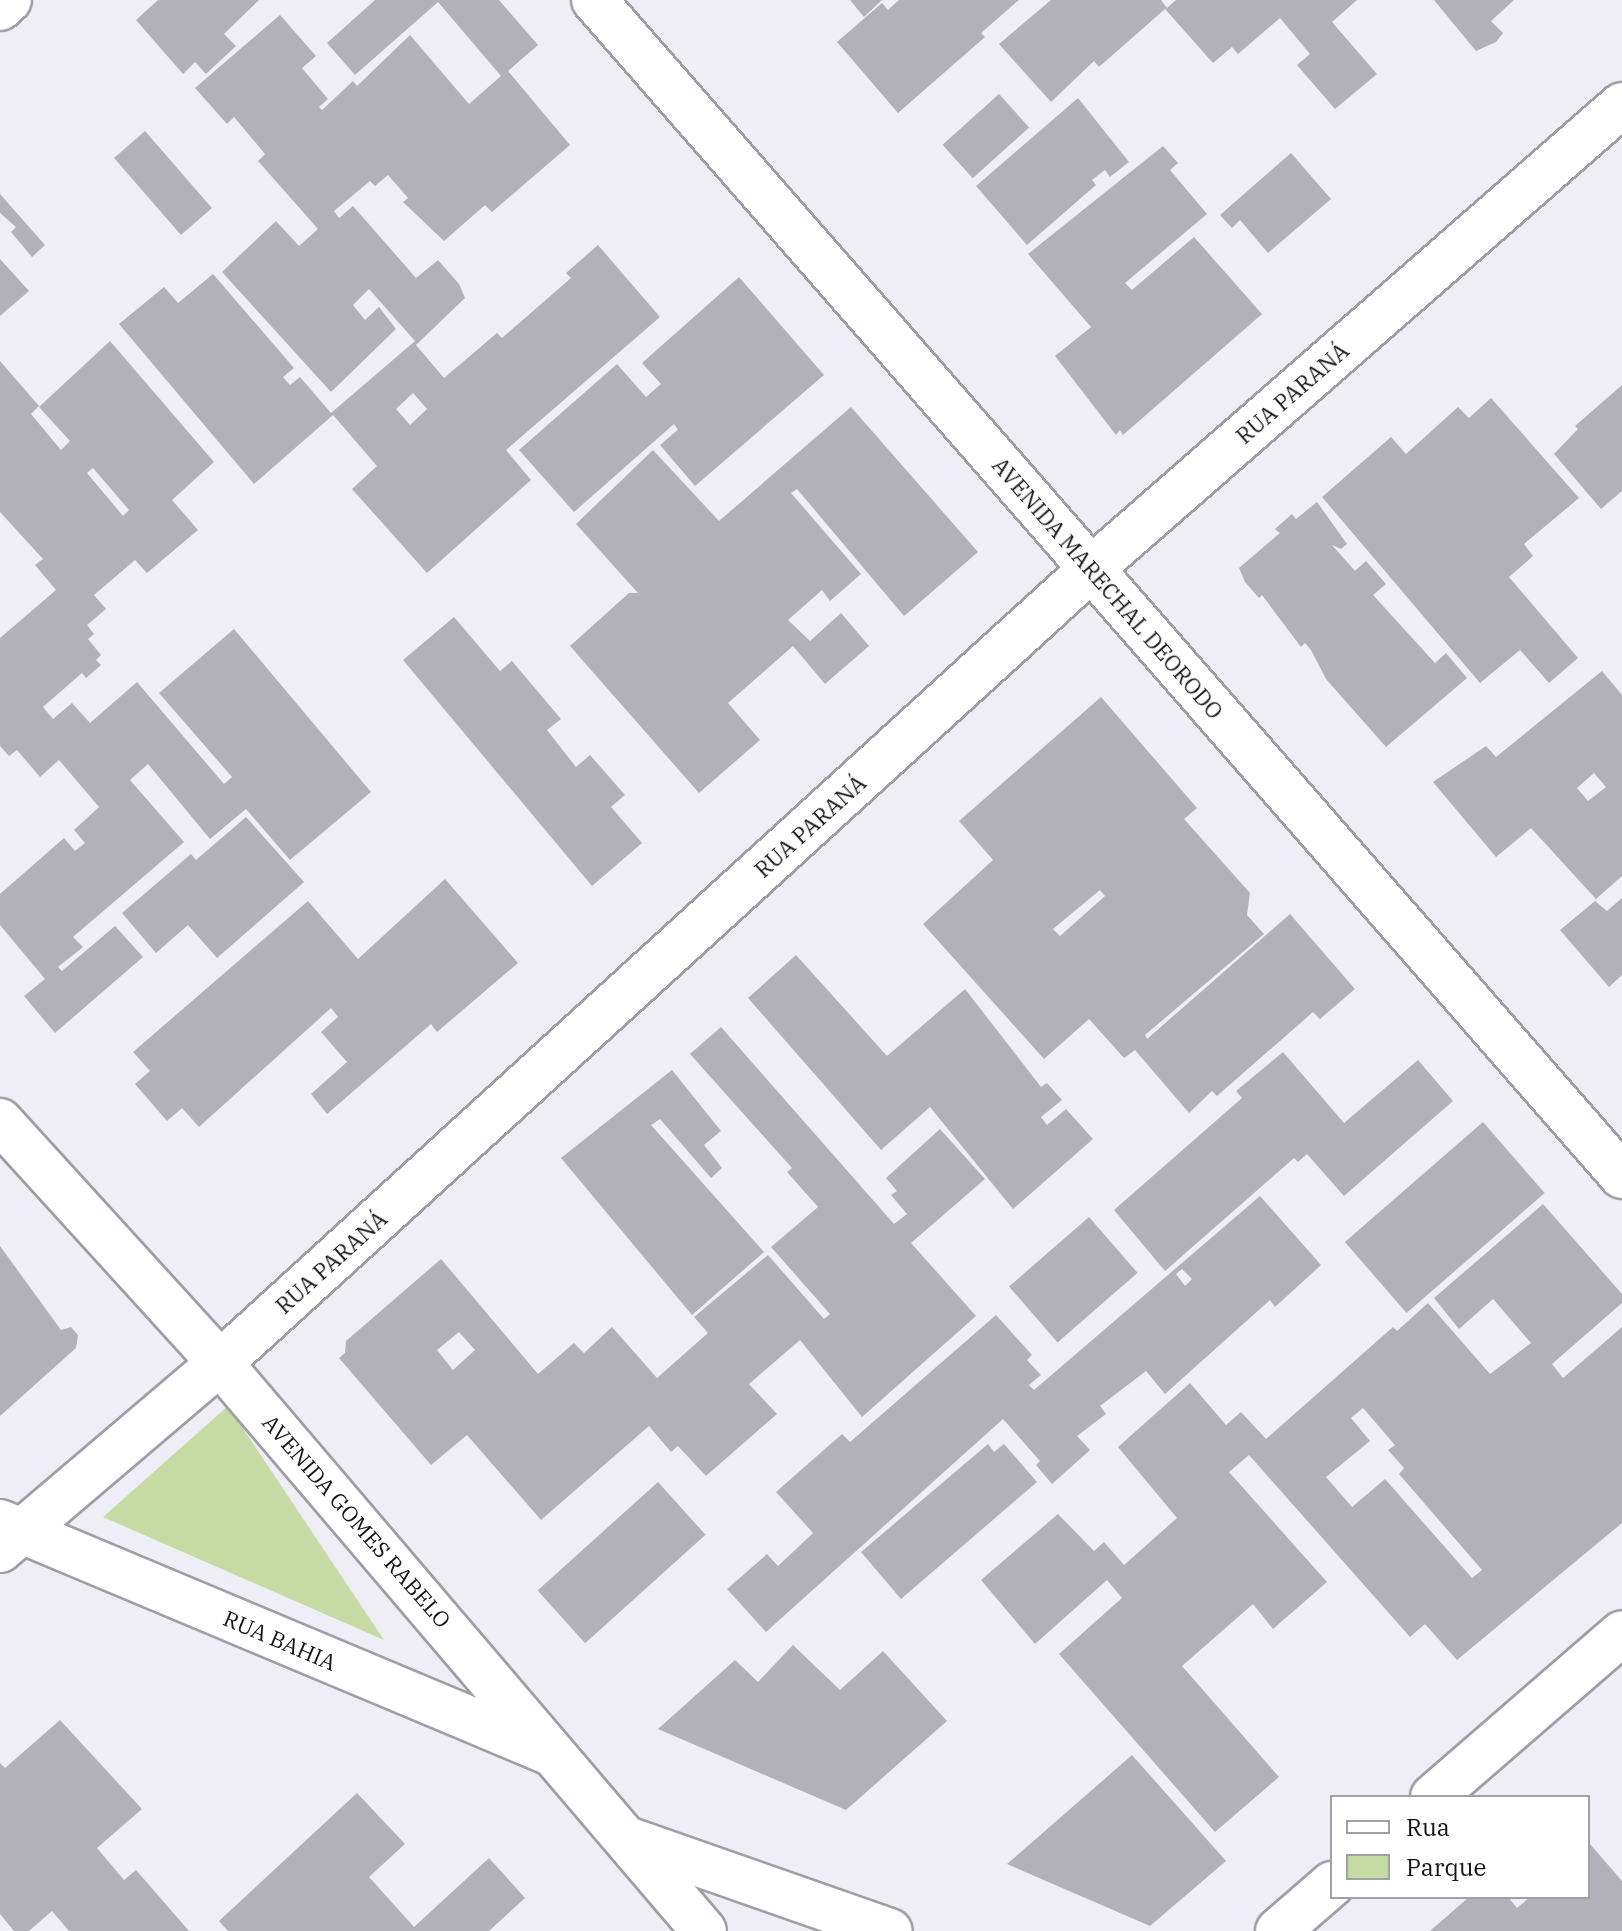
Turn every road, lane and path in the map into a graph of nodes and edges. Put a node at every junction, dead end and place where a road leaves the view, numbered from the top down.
1 (9, 0) edge
2 (594, 0) edge
3 (0, 8) edge
4 (1622, 105) edge
5 (1091, 569) junction
6 (0, 1121) edge
7 (1622, 1176) edge
8 (220, 1363) junction
9 (7, 1535) edge
10 (1622, 1633) edge
11 (561, 1757) junction
12 (1435, 1795) edge
13 (630, 1840) junction
14 (1330, 1886) edge
15 (704, 1931) edge
16 (890, 1931) edge
17 (1278, 1931) edge

1 - 3 street
2 - 5 street, AVENIDA MARECHAL DEORODO
4 - 5 street, RUA PARANÁ
5 - 7 street, AVENIDA MARECHAL DEORODO
5 - 8 street, RUA PARANÁ
6 - 8 street, AVENIDA GOMES RABELO
8 - 9 street, RUA PARANÁ
8 - 11 street, AVENIDA GOMES RABELO
9 - 11 street, RUA BAHIA
10 - 12 street
11 - 13 street, AVENIDA GOMES RABELO
13 - 15 street, AVENIDA GOMES RABELO
13 - 16 street
14 - 17 street

